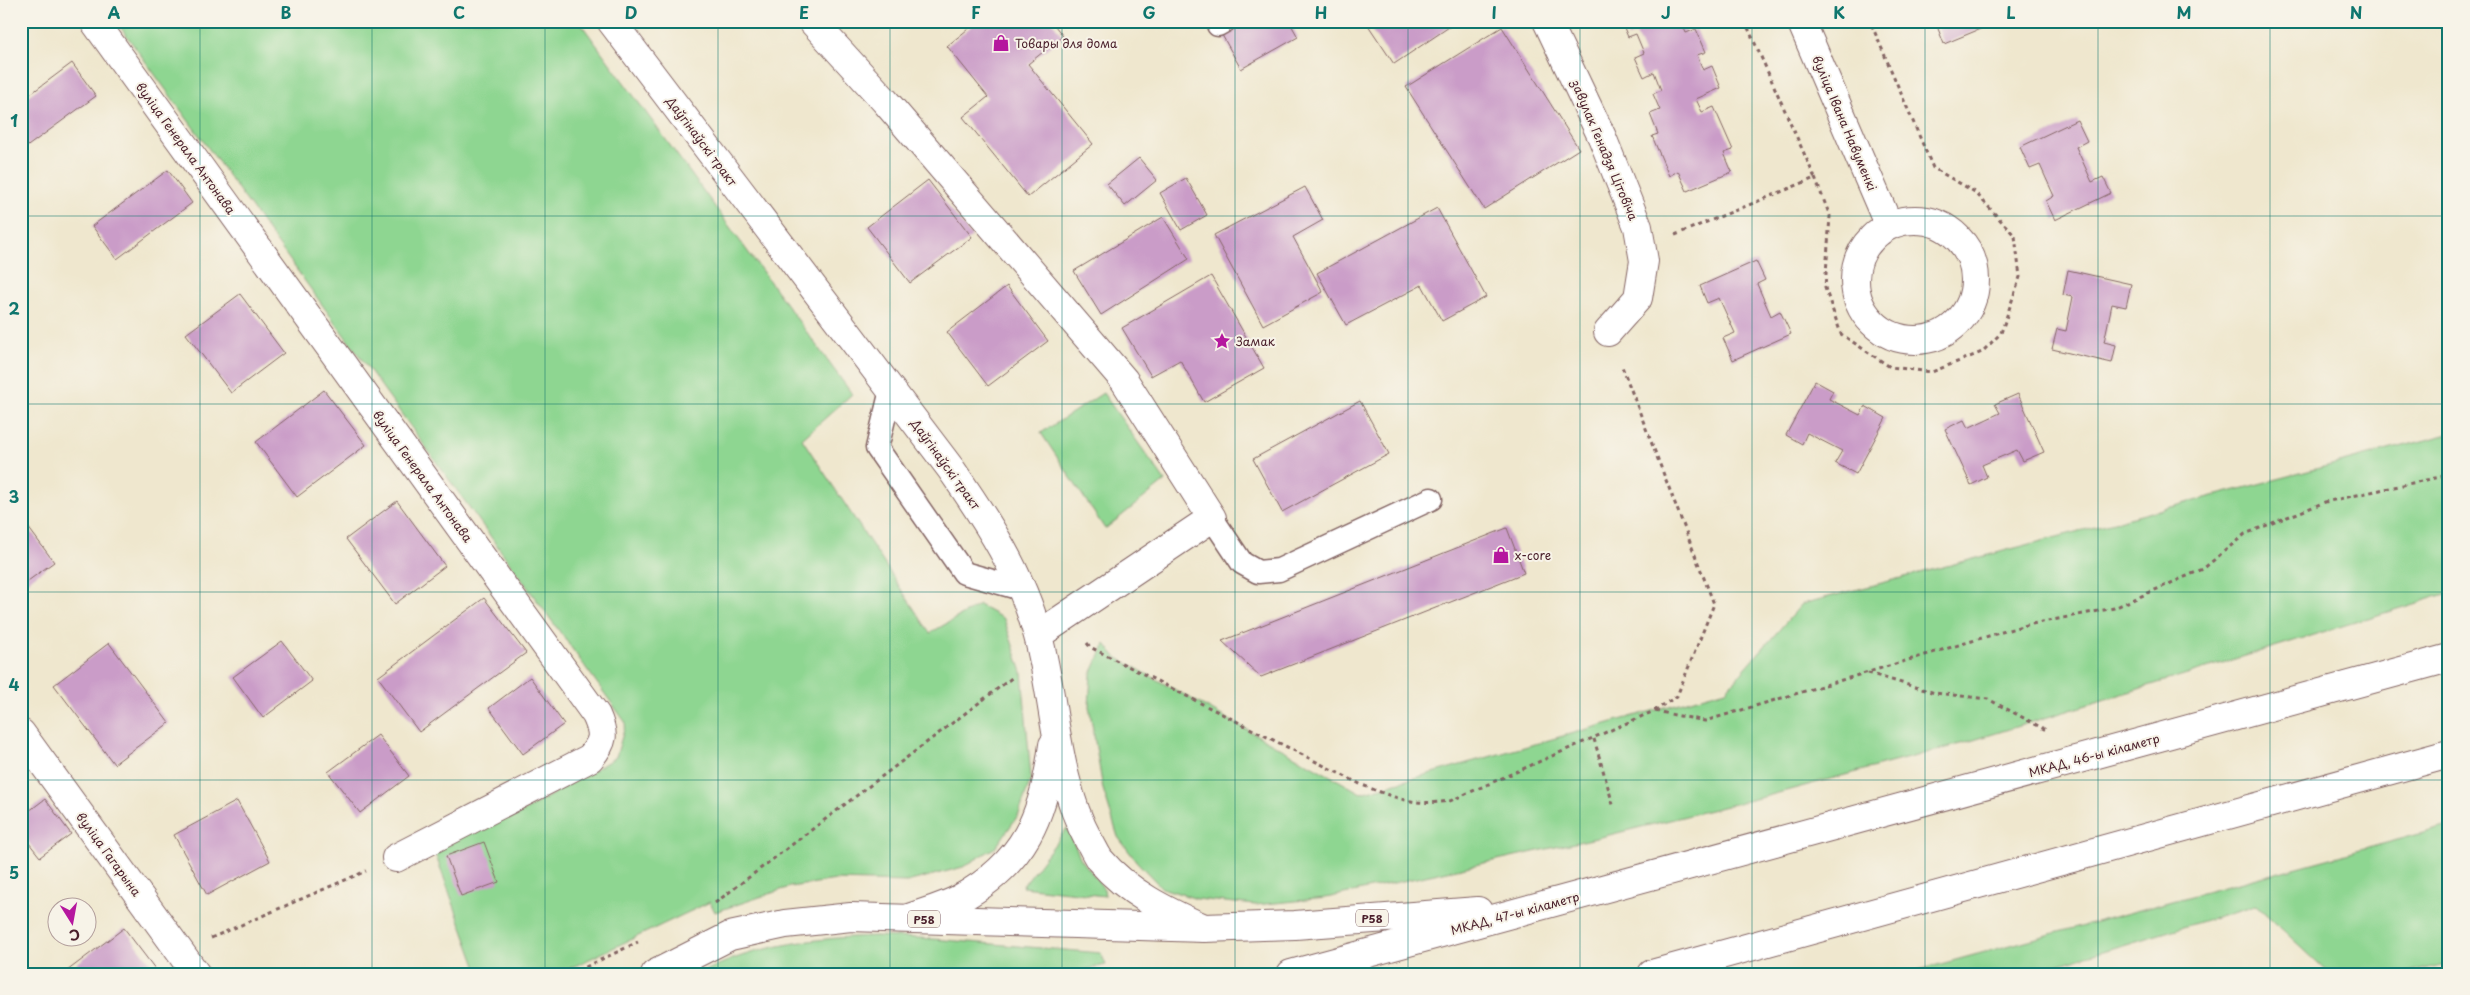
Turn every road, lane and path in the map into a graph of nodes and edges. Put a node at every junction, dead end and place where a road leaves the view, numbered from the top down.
1 (94, 21) edge
2 (611, 21) edge
3 (812, 21) edge
4 (1547, 21) edge
5 (1745, 21) edge
6 (1801, 21) edge
7 (1889, 226) junction
8 (1642, 248) junction
9 (1608, 332) joint
10 (891, 390) junction
11 (2449, 474) edge
12 (1431, 498) dead end
13 (1212, 518) junction
14 (1020, 589) junction
15 (1067, 617) junction
16 (1038, 636) junction
17 (2449, 658) edge
18 (1866, 673) junction
19 (1015, 675) dead end
20 (1654, 711) junction
21 (1055, 724) junction
22 (21, 734) edge
23 (1594, 738) junction
24 (2449, 754) edge
25 (2092, 756) junction
26 (1614, 808) dead end
27 (1738, 853) joint
28 (396, 858) joint
29 (1539, 906) junction
30 (709, 908) dead end
31 (909, 918) junction
32 (1204, 928) junction
33 (180, 951) junction
34 (196, 974) edge
35 (655, 974) edge
36 (1291, 974) edge
37 (1652, 974) edge

1 - 28 main road, вуліца Генерала Антонава
2 - 10 main road, Даўгінаўскі тракт
3 - 13 main road
4 - 8 main road, завулак Генадзя Цітовіча
5 - 8 path
6 - 7 main road, вуліца Івана Навуменкі
7 - 7 main road
8 - 9 main road, завулак Генадзя Цітовіча
9 - 20 path
10 - 14 main road, Даўгінаўскі тракт
10 - 14 lane
11 - 18 path
12 - 13 lane
13 - 15 main road
14 - 16 main road, Даўгінаўскі тракт
15 - 16 main road
15 - 23 path
16 - 21 main road, Даўгінаўскі тракт
17 - 25 main road, МКАД, 46-ы кіламетр
18 - 20 path
18 - 25 path
19 - 30 path
20 - 23 path
21 - 31 main road
21 - 32 main road, Даўгінаўскі тракт
22 - 33 main road, вуліца Гагарына
23 - 26 path
24 - 37 main road
25 - 27 main road, МКАД, 46-ы кіламетр
27 - 29 main road, МКАД, 47-ы кіламетр
28 - 33 path
29 - 32 main road, Р58
29 - 36 main road, МКАД, 47-ы кіламетр
31 - 32 main road, Р58
31 - 35 main road, Р58
33 - 34 main road, вуліца Гагарына

